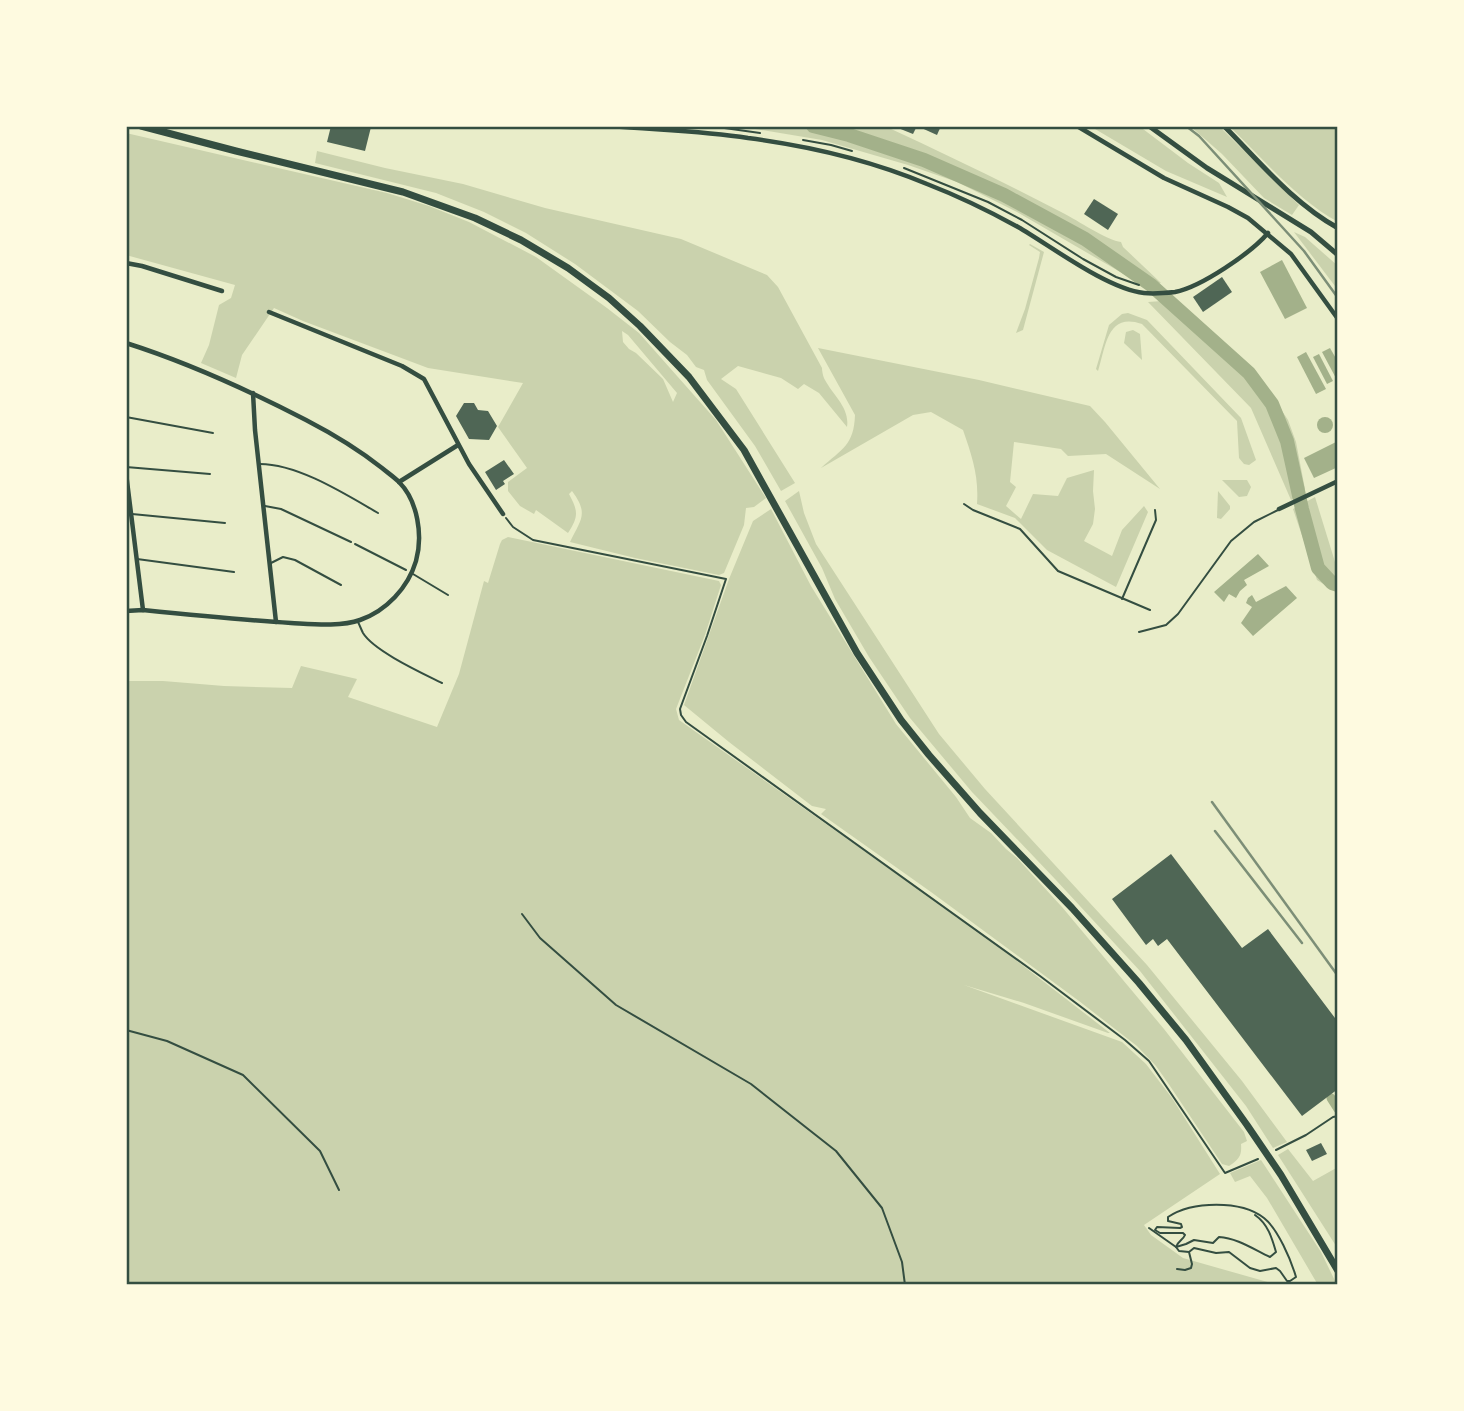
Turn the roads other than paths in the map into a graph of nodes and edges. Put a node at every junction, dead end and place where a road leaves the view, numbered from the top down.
1 (141, 126) edge
2 (611, 126) edge
3 (1077, 126) edge
4 (1149, 126) edge
5 (1224, 126) edge
6 (1338, 228) edge
7 (1268, 233) junction
8 (1338, 255) edge
9 (126, 263) edge
10 (222, 291) dead end
11 (269, 312) dead end
12 (1338, 319) edge
13 (126, 343) edge
14 (253, 392) junction
15 (126, 417) edge
16 (213, 433) dead end
17 (458, 445) junction
18 (259, 464) junction
19 (126, 467) edge
20 (126, 473) edge
21 (210, 474) dead end
22 (1338, 481) edge
23 (399, 482) junction
24 (964, 504) dead end
25 (264, 506) junction
26 (1279, 509) joint
27 (1155, 510) dead end
28 (378, 513) dead end
29 (131, 514) junction
30 (503, 514) road end
31 (225, 523) dead end
32 (351, 542) road end
33 (136, 559) junction
34 (270, 564) junction
35 (234, 572) dead end
36 (412, 573) junction
37 (341, 585) dead end
38 (449, 594) dead end
39 (1122, 599) junction
40 (143, 610) junction
41 (1150, 610) dead end
42 (126, 611) edge
43 (358, 621) junction
44 (276, 622) junction
45 (1139, 632) dead end
46 (442, 683) dead end
47 (1338, 1116) edge
48 (1276, 1150) dead end
49 (1338, 1271) edge

1 - 49 highway
2 - 7 street
3 - 7 street
4 - 8 street
5 - 6 street
7 - 12 street
9 - 10 street
11 - 17 street
13 - 14 street
14 - 18 street
14 - 23 street
15 - 16 lane
17 - 23 street
17 - 30 street
18 - 25 street
18 - 28 lane
19 - 21 lane
20 - 29 street
22 - 26 street
23 - 36 street
24 - 39 lane
25 - 32 lane
25 - 34 street
26 - 45 lane
27 - 39 lane
29 - 31 lane
29 - 33 street
33 - 35 lane
33 - 40 street
34 - 37 lane
34 - 44 street
36 - 38 lane
36 - 43 street
39 - 41 lane
40 - 42 street
40 - 44 street
43 - 44 street
43 - 46 lane
47 - 48 lane

